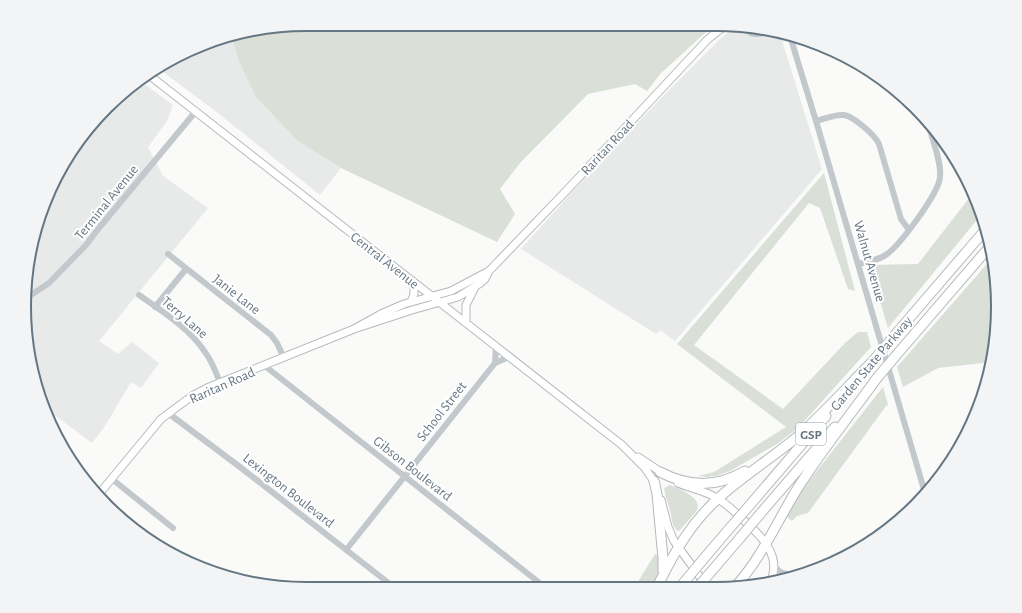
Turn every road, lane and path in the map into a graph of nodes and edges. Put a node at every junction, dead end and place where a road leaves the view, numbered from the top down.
1 (718, 31) edge
2 (792, 42) edge
3 (152, 78) edge
4 (196, 111) junction
5 (816, 121) junction
6 (933, 138) edge
7 (909, 230) junction
8 (982, 234) edge
9 (985, 250) edge
10 (168, 254) dead end
11 (858, 264) junction
12 (186, 269) junction
13 (489, 271) junction
14 (412, 281) junction
15 (476, 286) junction
16 (32, 295) edge
17 (139, 295) dead end
18 (432, 297) junction
19 (411, 302) junction
20 (440, 303) junction
21 (155, 307) junction
22 (466, 323) junction
23 (354, 329) junction
24 (496, 347) junction
25 (510, 357) junction
26 (284, 358) junction
27 (872, 362) junction
28 (495, 363) junction
29 (265, 366) junction
30 (877, 378) junction
31 (220, 383) junction
32 (168, 413) junction
33 (622, 445) junction
34 (761, 464) junction
35 (660, 472) junction
36 (405, 476) junction
37 (112, 479) junction
38 (654, 481) junction
39 (923, 488) edge
40 (102, 491) edge
41 (718, 498) junction
42 (173, 528) dead end
43 (767, 544) junction
44 (678, 546) junction
45 (346, 550) junction
46 (774, 561) junction
47 (783, 574) edge
48 (773, 576) edge
49 (740, 581) edge
50 (387, 582) edge
51 (538, 582) edge
52 (659, 582) edge
53 (660, 582) edge
54 (684, 582) edge
55 (702, 582) edge
56 (704, 582) edge

1 - 13 main road, Raritan Road
2 - 5 street, Walnut Avenue
3 - 4 main road, Central Avenue
4 - 14 main road, Central Avenue
4 - 16 street, Terminal Avenue
5 - 7 street
5 - 11 street, Walnut Avenue
6 - 7 street
7 - 11 street
8 - 27 highway, Garden State Parkway / GSP, bridge
9 - 30 highway, Garden State Parkway / GSP, bridge
10 - 12 street, Janie Lane
11 - 39 street, Walnut Avenue
12 - 21 street
12 - 26 street, Janie Lane
13 - 15 main road, Raritan Road
13 - 18 main road, Raritan Road
14 - 18 main road, Central Avenue
14 - 19 main road
15 - 20 main road, Raritan Road
15 - 22 main road
17 - 21 street, Terry Lane
18 - 19 main road, Raritan Road
18 - 20 main road, Central Avenue
19 - 23 main road, Raritan Road
20 - 22 main road, Central Avenue
20 - 23 main road, Raritan Road
21 - 31 street, Terry Lane
22 - 24 main road, Central Avenue
23 - 26 main road, Raritan Road
24 - 25 main road, Central Avenue
24 - 28 street
25 - 28 street, School Street
25 - 33 main road, Central Avenue
26 - 29 main road, Raritan Road
27 - 34 highway
27 - 54 highway, Garden State Parkway / GSP, bridge
28 - 36 street, School Street
29 - 31 main road, Raritan Road
29 - 36 street, Gibson Boulevard
30 - 43 highway
30 - 55 highway, Garden State Parkway / GSP, bridge
31 - 32 main road, Raritan Road
32 - 37 main road, Raritan Road
32 - 45 street, Lexington Boulevard
33 - 35 main road, Central Avenue
33 - 38 main road, Central Avenue
34 - 35 highway
34 - 41 highway
35 - 41 main road, Central Avenue
36 - 45 street, School Street
36 - 51 street, Gibson Boulevard
37 - 40 main road, Raritan Road
37 - 42 street
38 - 44 main road, Central Avenue
38 - 52 highway
41 - 43 main road, Central Avenue
41 - 44 highway
43 - 46 main road, Central Avenue
43 - 49 highway
44 - 53 highway
44 - 56 main road, Central Avenue
45 - 50 street, Lexington Boulevard
46 - 47 street
46 - 48 main road

